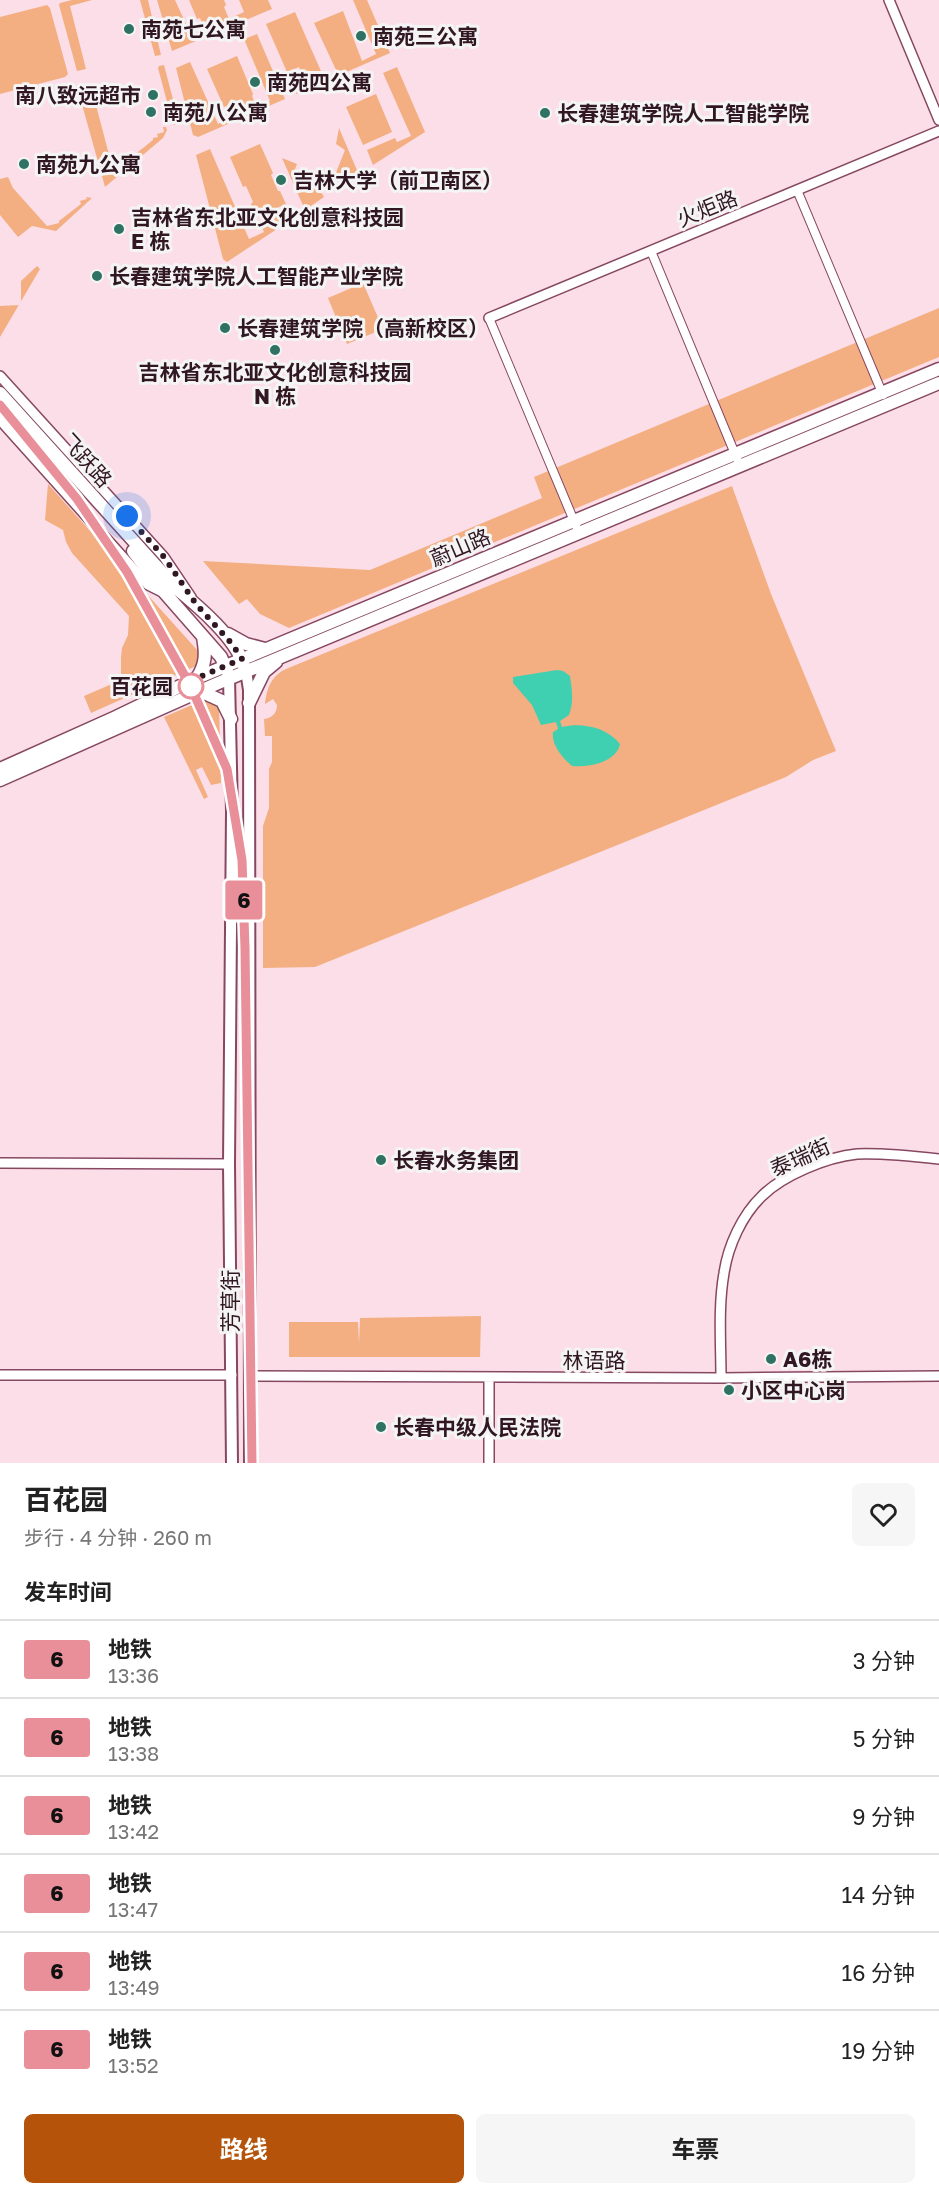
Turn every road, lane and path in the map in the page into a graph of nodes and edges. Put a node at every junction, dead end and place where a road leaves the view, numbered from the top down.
1 (889, 0) edge
2 (939, 120) edge
3 (939, 131) edge
4 (797, 190) junction
5 (651, 251) junction
6 (489, 318) joint
7 (939, 369) edge
8 (0, 376) edge
9 (939, 383) edge
10 (882, 392) junction
11 (0, 393) edge
12 (0, 403) edge
13 (887, 405) junction
14 (28, 407) junction
15 (0, 420) edge
16 (36, 432) junction
17 (735, 453) junction
18 (67, 466) junction
19 (740, 466) junction
20 (87, 472) junction
21 (577, 527) junction
22 (165, 593) junction
23 (196, 604) junction
24 (220, 630) junction
25 (203, 636) junction
26 (265, 649) junction
27 (280, 658) junction
28 (244, 665) junction
29 (227, 672) junction
30 (198, 684) junction
31 (249, 703) junction
32 (231, 719) junction
33 (0, 769) edge
34 (0, 780) edge
35 (231, 825) junction
36 (250, 825) junction
37 (939, 1159) edge
38 (0, 1163) edge
39 (229, 1164) junction
40 (0, 1375) edge
41 (232, 1375) junction
42 (249, 1376) junction
43 (939, 1376) edge
44 (489, 1378) junction
45 (721, 1378) junction
46 (232, 1463) edge
47 (250, 1463) edge
48 (489, 1463) edge

1 - 2 street
3 - 4 street, 火炬路
4 - 5 street, 火炬路
4 - 10 street
5 - 6 street, 火炬路
5 - 17 street
6 - 21 street
7 - 10 main road, 蔚山路
8 - 14 street
9 - 13 main road, 蔚山路
10 - 13 street
10 - 17 main road, 蔚山路
11 - 16 main road, 飞跃路
12 - 22 main road, 飞跃路
13 - 19 main road, 蔚山路
14 - 16 street
14 - 20 street
15 - 22 street
16 - 18 main road, 飞跃路
17 - 19 street
17 - 21 main road, 蔚山路
18 - 20 street
18 - 23 main road, 飞跃路
19 - 21 main road, 蔚山路
20 - 23 street
21 - 26 main road, 蔚山路
21 - 27 main road, 蔚山路
22 - 25 main road, 飞跃路
23 - 24 main road, 飞跃路
24 - 26 main road
24 - 28 main road, 飞跃路
25 - 29 main road, 飞跃路
25 - 30 main road
26 - 28 main road, 蔚山路
27 - 28 main road, 蔚山路
27 - 31 main road
28 - 29 main road, 蔚山路
28 - 31 main road, 芳草街
29 - 30 main road, 蔚山路
29 - 32 main road, 芳草街
30 - 32 main road
30 - 33 main road, 蔚山路
30 - 34 main road, 蔚山路
31 - 36 main road, 芳草街
32 - 35 main road, 芳草街
35 - 36 main road
35 - 39 main road, 芳草街
36 - 42 main road, 芳草街
37 - 45 street, 泰瑞街
38 - 39 street
39 - 41 main road, 芳草街
40 - 41 street
41 - 46 main road, 芳草街
42 - 44 street, 林语路
42 - 47 main road, 芳草街
43 - 45 street, 林语路
44 - 45 street, 林语路
44 - 48 street

